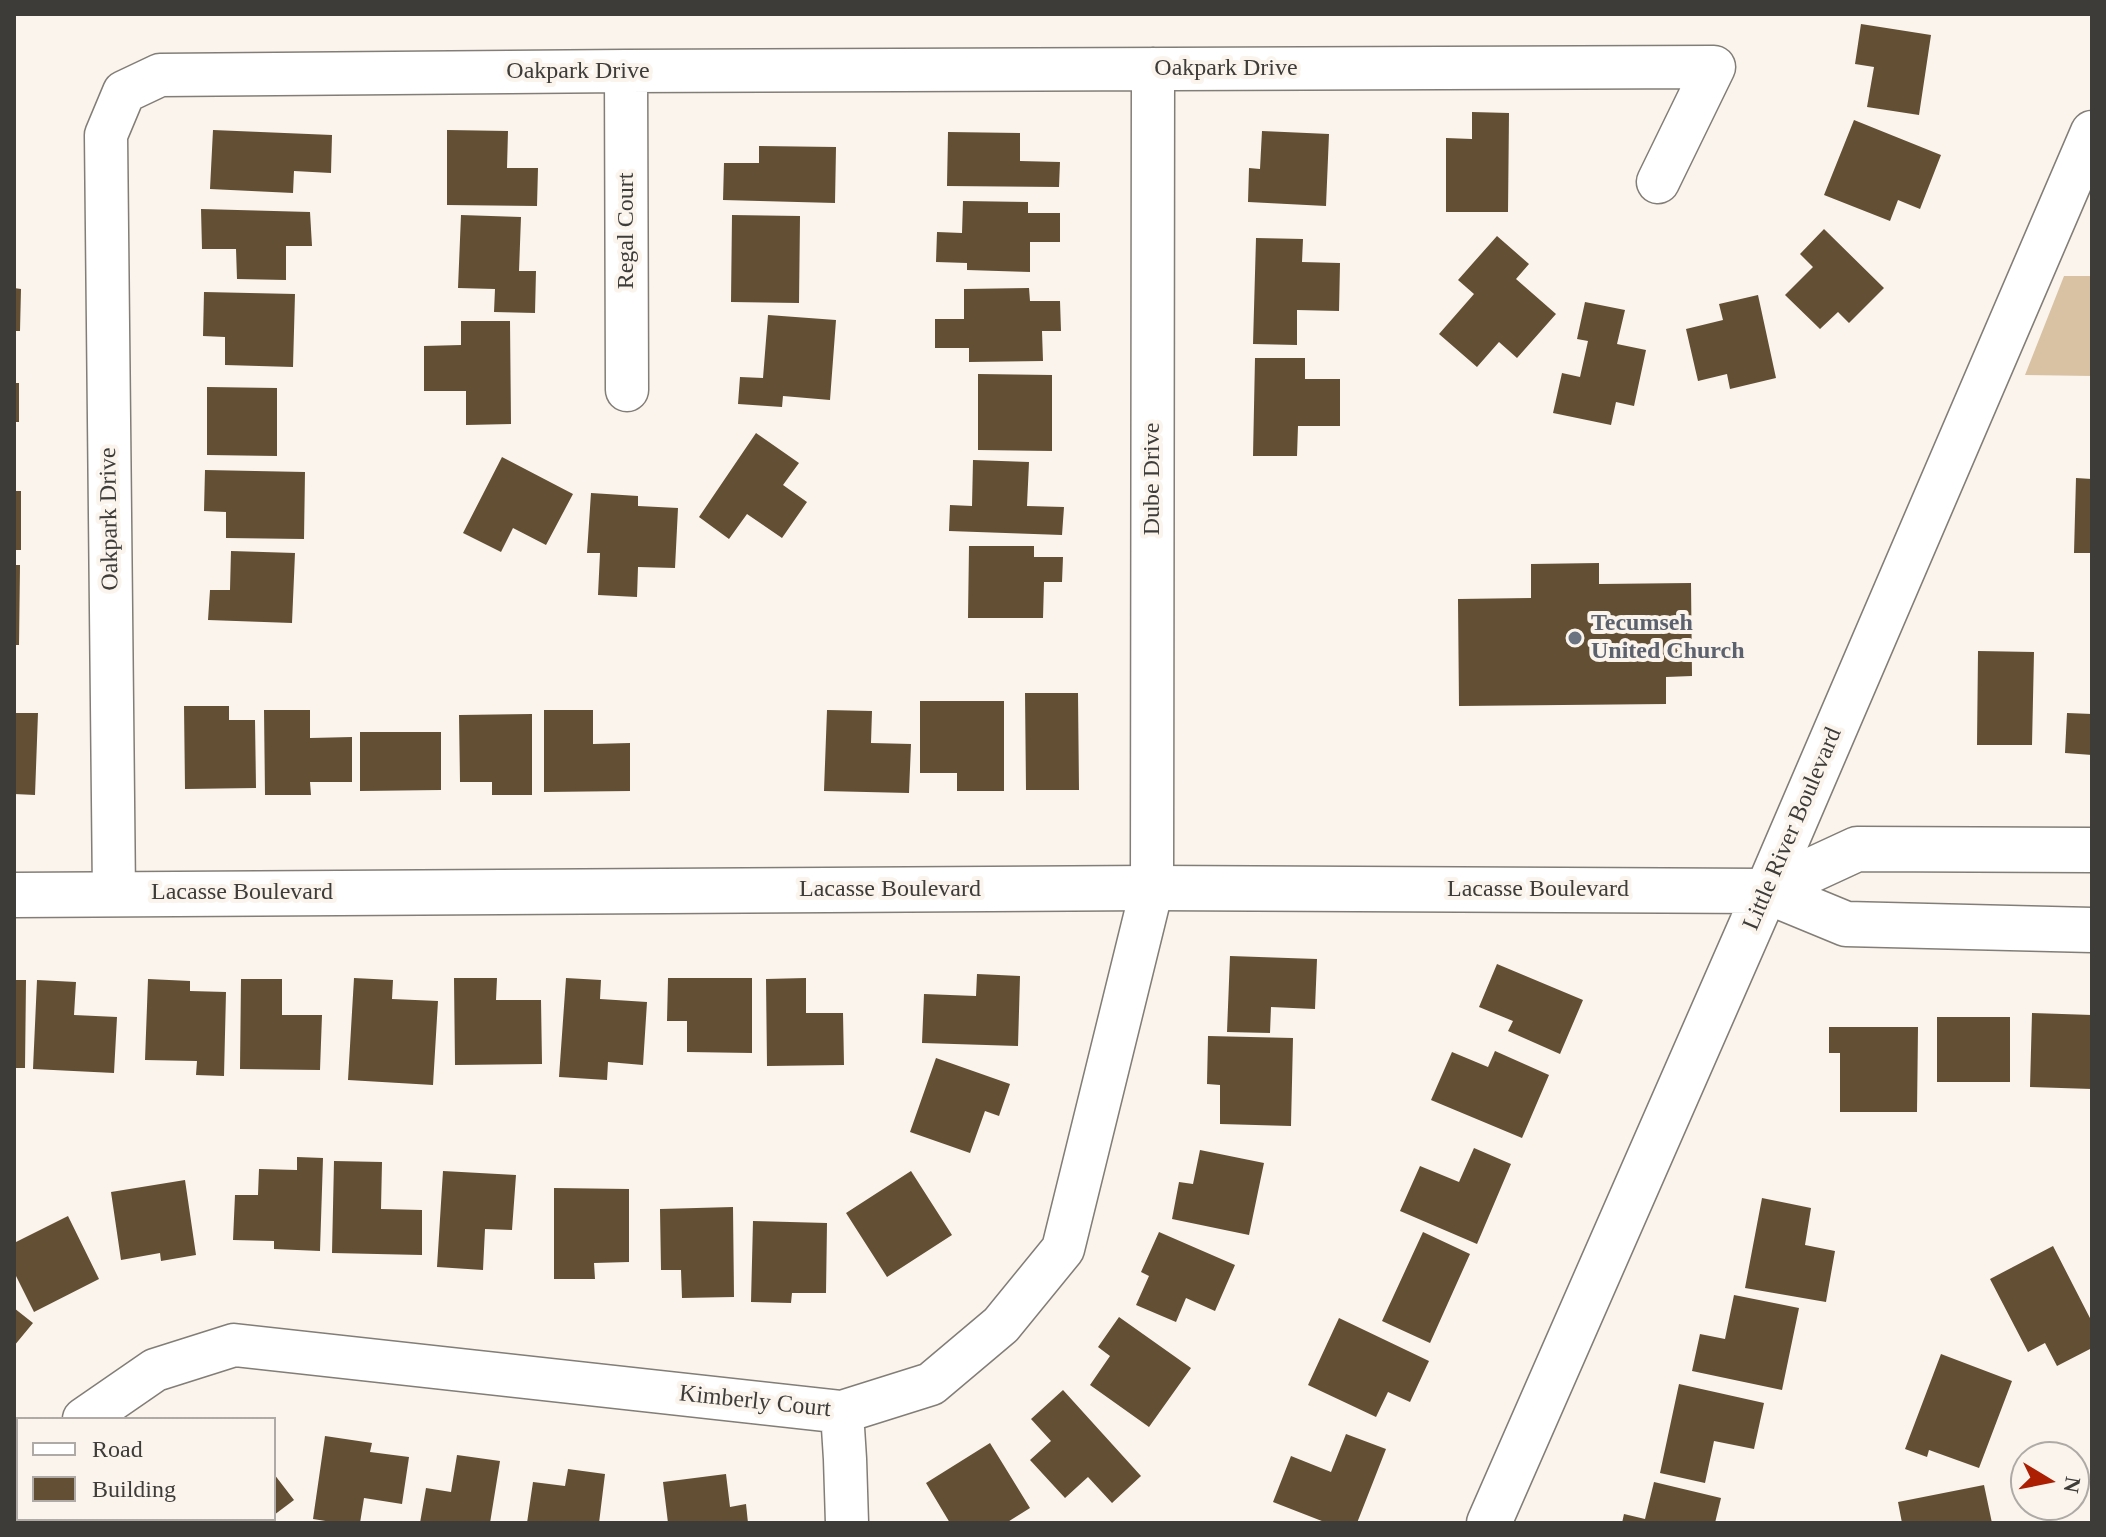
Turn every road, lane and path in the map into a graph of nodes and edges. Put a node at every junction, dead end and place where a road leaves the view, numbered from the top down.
1 (1153, 69) junction
2 (626, 71) junction
3 (2092, 132) edge
4 (1658, 182) dead end
5 (627, 390) dead end
6 (2092, 850) edge
7 (1152, 888) junction
8 (1766, 891) junction
9 (114, 894) junction
10 (14, 895) edge
11 (2092, 930) edge
12 (842, 1412) junction
13 (87, 1417) edge
14 (847, 1523) edge
15 (1489, 1523) edge

1 - 2 street, Oakpark Drive
1 - 4 street, Oakpark Drive
1 - 7 street, Dube Drive
2 - 5 street, Regal Court
2 - 9 street, Oakpark Drive
3 - 8 street, Little River Boulevard
6 - 8 street, Lacasse Boulevard
7 - 8 street, Lacasse Boulevard
7 - 9 street, Lacasse Boulevard
7 - 12 street, Kimberly Court
8 - 11 street, Lacasse Boulevard
8 - 15 street, Little River Boulevard
9 - 10 street, Lacasse Boulevard
12 - 13 street, Kimberly Court
12 - 14 street

